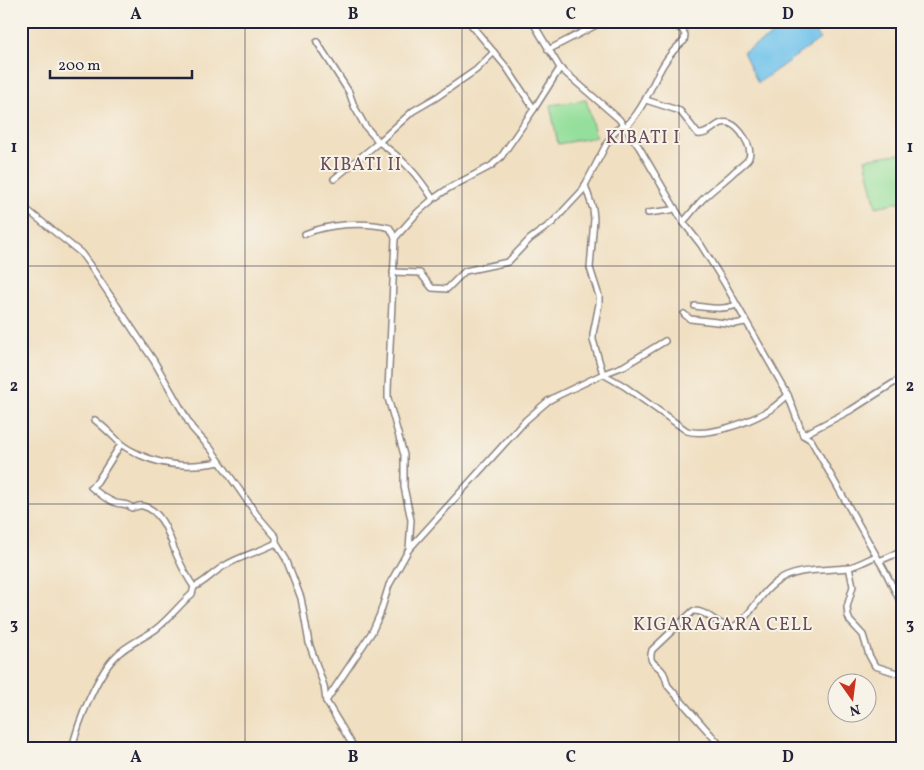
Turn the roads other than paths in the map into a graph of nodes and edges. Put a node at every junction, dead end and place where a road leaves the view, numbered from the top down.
1 (468, 21) edge
2 (532, 21) edge
3 (604, 21) edge
4 (678, 21) edge
5 (317, 42) dead end
6 (548, 50) junction
7 (494, 52) junction
8 (490, 57) junction
9 (499, 57) junction
10 (560, 68) junction
11 (646, 100) junction
12 (534, 110) junction
13 (624, 126) junction
14 (379, 142) junction
15 (334, 179) dead end
16 (585, 185) junction
17 (433, 199) junction
18 (21, 205) edge
19 (675, 208) junction
20 (648, 214) dead end
21 (683, 222) junction
22 (305, 234) dead end
23 (395, 238) junction
24 (393, 272) junction
25 (736, 304) junction
26 (695, 306) dead end
27 (684, 314) dead end
28 (745, 322) junction
29 (665, 341) dead end
30 (603, 374) junction
31 (903, 377) edge
32 (788, 395) junction
33 (94, 420) dead end
34 (803, 435) junction
35 (121, 444) junction
36 (220, 462) junction
37 (276, 543) junction
38 (409, 549) junction
39 (903, 551) edge
40 (877, 559) junction
41 (849, 567) junction
42 (194, 588) junction
43 (903, 607) edge
44 (903, 675) edge
45 (326, 700) junction
46 (72, 749) edge
47 (252, 749) edge
48 (268, 749) edge
49 (355, 749) edge
50 (726, 749) edge

1 - 7 street
2 - 6 street
3 - 6 street
4 - 11 street
5 - 14 street
6 - 10 street
7 - 8 street
7 - 9 street
8 - 9 street
8 - 14 street
9 - 12 street
10 - 12 street
10 - 13 street
11 - 13 street
11 - 21 street
12 - 17 street
13 - 16 street
13 - 19 street
14 - 15 street
14 - 17 street
16 - 24 street
16 - 30 street
17 - 23 street
18 - 36 street
19 - 20 street
19 - 21 street
21 - 25 street
22 - 23 street
23 - 24 street
24 - 38 street
25 - 26 street
25 - 28 street
27 - 28 street
28 - 32 street
29 - 30 street
30 - 32 street
30 - 38 street
31 - 34 street
32 - 34 street
33 - 35 street
34 - 40 street
35 - 36 street
35 - 42 street
36 - 37 street
37 - 42 street
37 - 45 street
38 - 45 street
39 - 40 street
40 - 41 street
40 - 43 street
41 - 44 street
41 - 50 street
42 - 46 street
45 - 49 street
47 - 48 street

